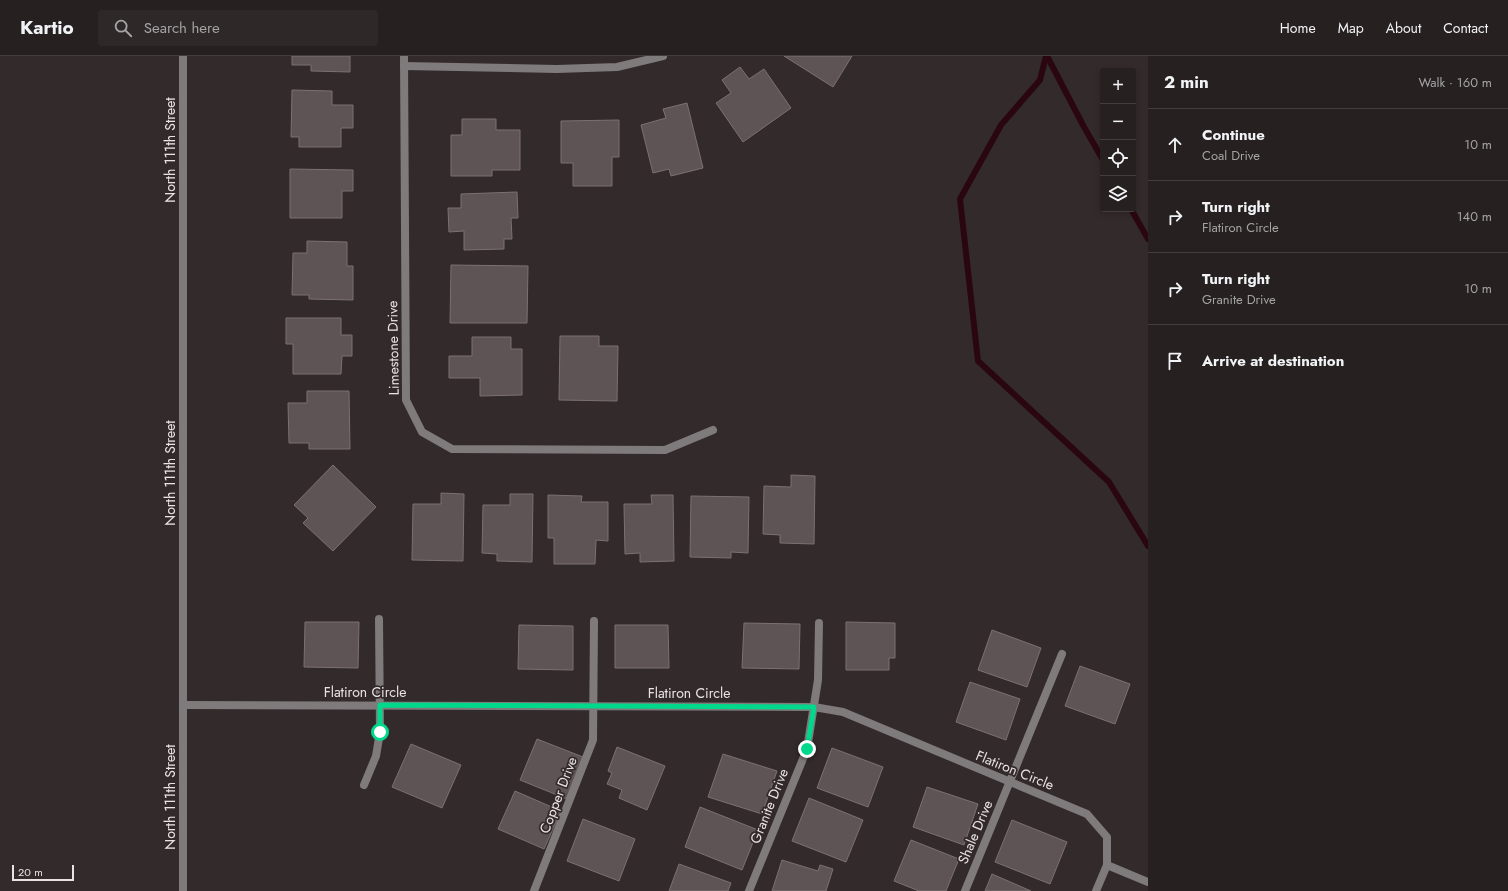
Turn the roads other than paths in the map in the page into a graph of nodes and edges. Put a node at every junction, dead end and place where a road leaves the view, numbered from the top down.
1 (183, 56) edge
2 (404, 56) edge
3 (663, 56) edge
4 (404, 66) junction
5 (713, 430) dead end
6 (379, 619) dead end
7 (594, 621) dead end
8 (819, 623) dead end
9 (1062, 654) dead end
10 (183, 705) junction
11 (380, 705) junction
12 (594, 705) junction
13 (814, 707) junction
14 (1010, 782) junction
15 (364, 785) dead end
16 (1107, 865) junction
17 (1148, 882) edge
18 (183, 891) edge
19 (534, 891) edge
20 (749, 891) edge
21 (965, 891) edge
22 (1096, 891) edge

1 - 10 street, North 111th Street
2 - 4 street, Limestone Drive
3 - 4 street
4 - 5 street, Limestone Drive
6 - 11 street
7 - 12 street, Copper Drive
8 - 13 street, Granite Drive
9 - 14 street, Shale Drive
10 - 11 street, Flatiron Circle
10 - 18 street, North 111th Street
11 - 12 street, Flatiron Circle
11 - 15 street
12 - 13 street, Flatiron Circle
12 - 19 street, Copper Drive
13 - 14 street, Flatiron Circle
13 - 20 street, Granite Drive
14 - 16 street, Flatiron Circle
14 - 21 street, Shale Drive
16 - 17 street
16 - 22 street, Flatiron Circle

